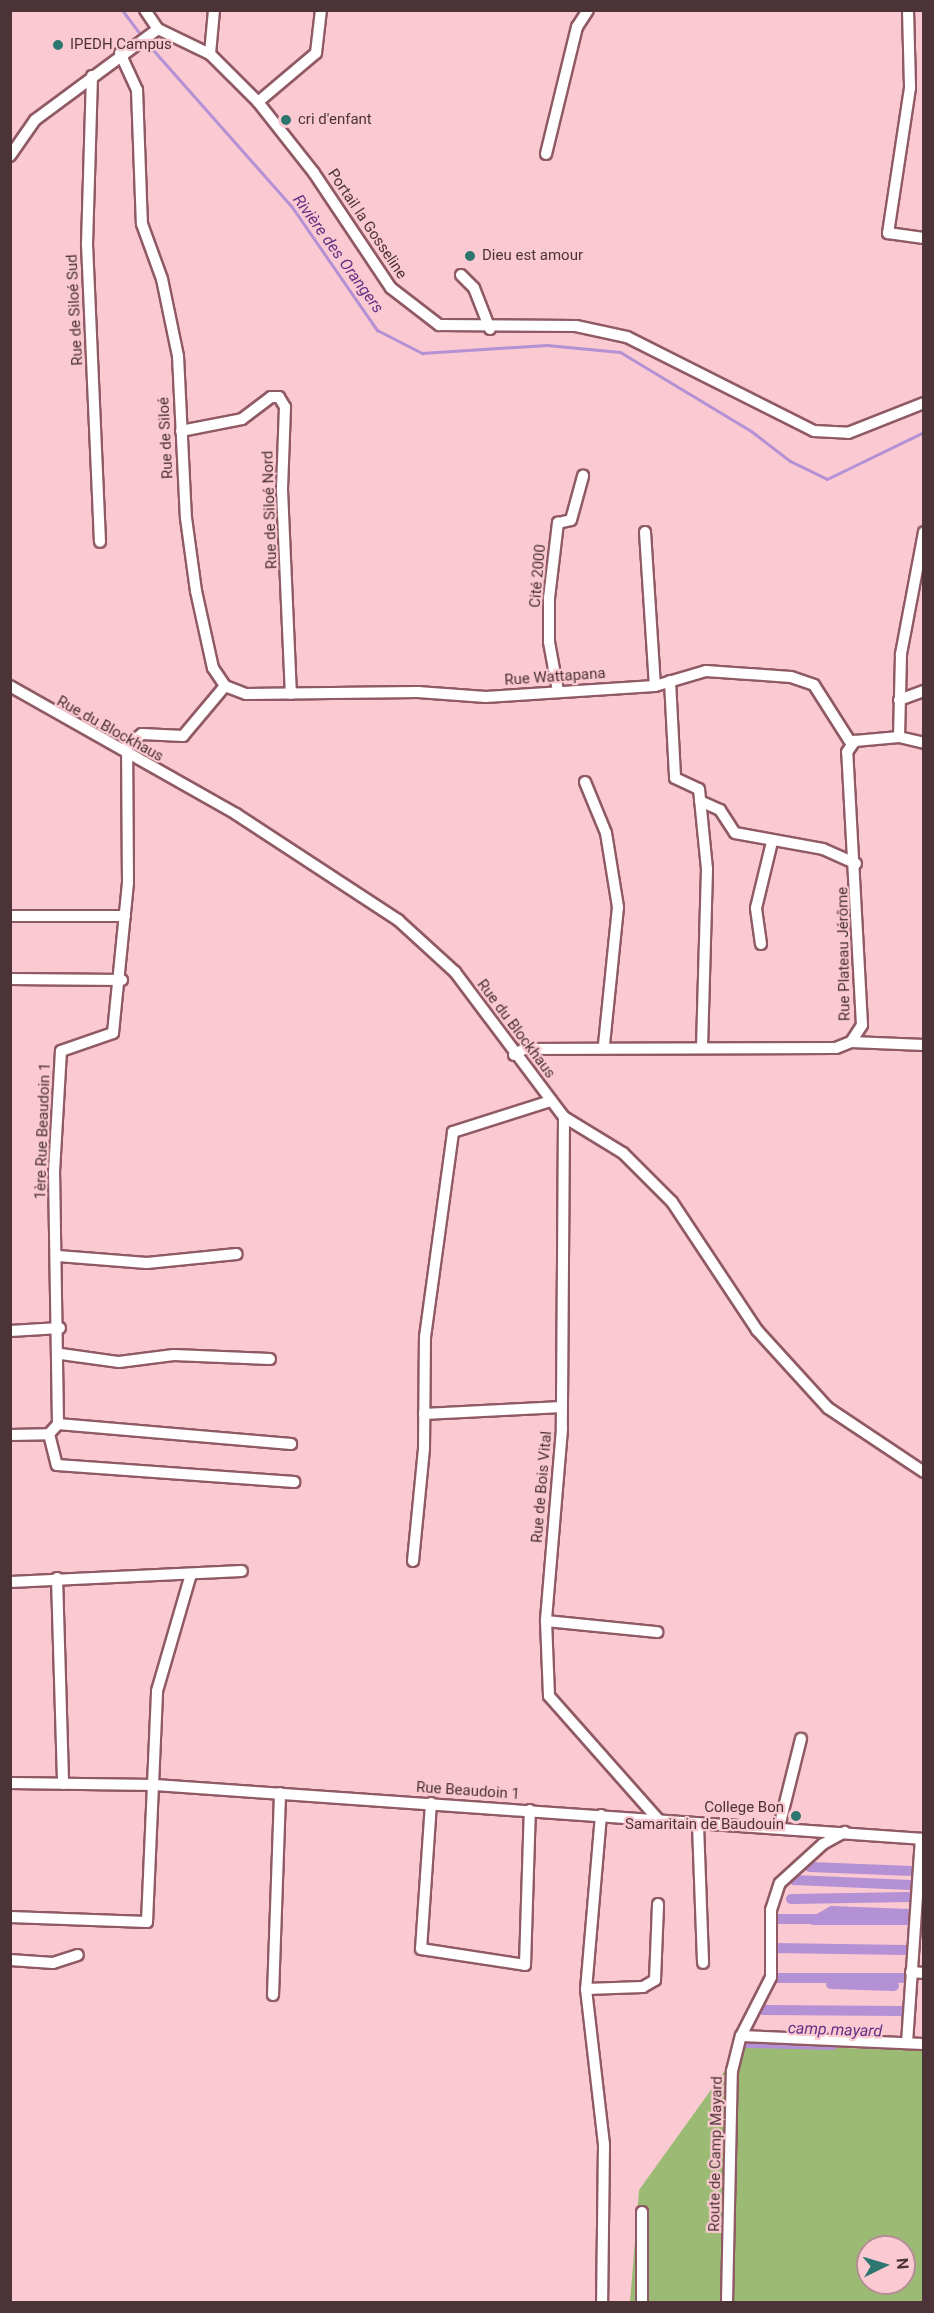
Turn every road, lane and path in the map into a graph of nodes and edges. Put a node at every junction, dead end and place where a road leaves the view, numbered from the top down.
1 (146, 10) edge
2 (214, 10) edge
3 (321, 10) edge
4 (588, 10) edge
5 (908, 10) edge
6 (155, 31) junction
7 (120, 53) junction
8 (210, 54) junction
9 (92, 76) junction
10 (258, 102) junction
11 (546, 154) dead end
12 (10, 156) edge
13 (924, 238) edge
14 (461, 275) dead end
15 (490, 329) junction
16 (924, 403) edge
17 (181, 431) junction
18 (583, 476) dead end
19 (645, 532) dead end
20 (924, 532) edge
21 (100, 542) dead end
22 (670, 681) junction
23 (225, 686) junction
24 (655, 686) junction
25 (10, 687) edge
26 (558, 691) junction
27 (924, 691) edge
28 (291, 694) junction
29 (899, 700) junction
30 (899, 737) junction
31 (851, 743) junction
32 (924, 743) edge
33 (127, 756) junction
34 (585, 782) dead end
35 (700, 801) junction
36 (772, 842) junction
37 (856, 864) junction
38 (10, 916) edge
39 (125, 916) junction
40 (761, 944) dead end
41 (10, 979) edge
42 (122, 980) junction
43 (851, 1042) junction
44 (924, 1045) edge
45 (604, 1046) junction
46 (702, 1046) junction
47 (514, 1055) junction
48 (551, 1101) junction
49 (564, 1117) junction
50 (237, 1254) dead end
51 (58, 1256) junction
52 (60, 1328) junction
53 (10, 1331) edge
54 (61, 1354) junction
55 (270, 1359) dead end
56 (562, 1407) junction
57 (424, 1414) junction
58 (58, 1424) junction
59 (49, 1434) junction
60 (10, 1435) edge
61 (291, 1444) dead end
62 (924, 1472) edge
63 (294, 1482) dead end
64 (413, 1561) dead end
65 (242, 1571) dead end
66 (191, 1574) junction
67 (57, 1578) junction
68 (10, 1582) edge
69 (546, 1621) junction
70 (657, 1632) dead end
71 (801, 1739) dead end
72 (10, 1783) edge
73 (63, 1784) junction
74 (155, 1785) junction
75 (280, 1793) junction
76 (431, 1803) junction
77 (530, 1810) junction
78 (601, 1815) junction
79 (658, 1819) junction
80 (698, 1825) junction
81 (778, 1827) junction
82 (846, 1832) junction
83 (922, 1839) edge
84 (658, 1904) dead end
85 (10, 1917) edge
86 (78, 1955) dead end
87 (10, 1960) edge
88 (703, 1963) dead end
89 (911, 1972) junction
90 (924, 1973) edge
91 (586, 1989) junction
92 (273, 1995) dead end
93 (741, 2036) junction
94 (907, 2043) junction
95 (924, 2044) edge
96 (642, 2212) dead end
97 (602, 2302) edge
98 (642, 2302) edge
99 (728, 2302) edge

1 - 6 street
2 - 8 street
3 - 10 street
4 - 11 street
5 - 13 street
6 - 7 street
6 - 8 street, Portail la Gosseline
7 - 9 street
7 - 17 street, Rue de Siloé
8 - 10 street, Portail la Gosseline
9 - 12 street
9 - 21 street, Rue de Siloé Sud
10 - 15 street, Portail la Gosseline
14 - 15 street
15 - 16 street, Portail la Gosseline
17 - 23 street, Rue de Siloé
17 - 28 street, Rue de Siloé Nord
18 - 26 street, Cité 2000
19 - 24 street
20 - 29 street
22 - 24 street, Rue Wattapana
22 - 31 street, Rue Wattapana
22 - 35 street
23 - 28 street, Rue Wattapana
23 - 33 street
24 - 26 street, Rue Wattapana
25 - 33 street, Rue du Blockhaus
26 - 28 street, Rue Wattapana
27 - 29 street
29 - 30 street
30 - 31 street
30 - 32 street
31 - 37 street, Rue Plateau Jérôme
33 - 39 street, 1ère Rue Beaudoin 1
33 - 47 street, Rue du Blockhaus
34 - 45 street
35 - 36 street
35 - 46 street
36 - 37 street
36 - 40 street
37 - 43 street, Rue Plateau Jérôme
38 - 39 street
39 - 42 street, 1ère Rue Beaudoin 1
41 - 42 street
42 - 51 street, 1ère Rue Beaudoin 1
43 - 44 street
43 - 46 street, Rue Plateau Jérôme
45 - 46 street, Rue Plateau Jérôme
45 - 47 street, Rue Plateau Jérôme
47 - 48 street, Rue du Blockhaus
48 - 49 street, Rue du Blockhaus
48 - 57 street
49 - 56 street, Rue de Bois Vital
49 - 62 street, Rue du Blockhaus
50 - 51 street
51 - 52 street, 1ère Rue Beaudoin 1
52 - 53 street
52 - 54 street, 1ère Rue Beaudoin 1
54 - 55 street
54 - 58 street, 1ère Rue Beaudoin 1
56 - 57 street
56 - 69 street, Rue de Bois Vital
57 - 64 street
58 - 59 street
58 - 61 street
59 - 60 street
59 - 63 street
65 - 66 street
66 - 67 street
66 - 74 street
67 - 68 street
67 - 73 street
69 - 70 street
69 - 79 street, Rue de Bois Vital
71 - 81 street
72 - 73 street, Rue Beaudoin 1
73 - 74 street, Rue Beaudoin 1
74 - 75 street, Rue Beaudoin 1
74 - 85 street
75 - 76 street, Rue Beaudoin 1
75 - 92 street
76 - 77 street, Rue Beaudoin 1
76 - 77 street
77 - 78 street, Rue Beaudoin 1
78 - 79 street, Rue Beaudoin 1
78 - 91 street
79 - 80 street, Rue Beaudoin 1
80 - 81 street, Rue Beaudoin 1
80 - 88 street
81 - 82 street, Rue Beaudoin 1
82 - 83 street, Rue Beaudoin 1
82 - 93 street, Route de Camp Mayard
83 - 89 street
84 - 91 street
86 - 87 street
89 - 90 street
89 - 94 street
91 - 97 street
93 - 94 street
93 - 99 street, Route de Camp Mayard
94 - 95 street
96 - 98 street

